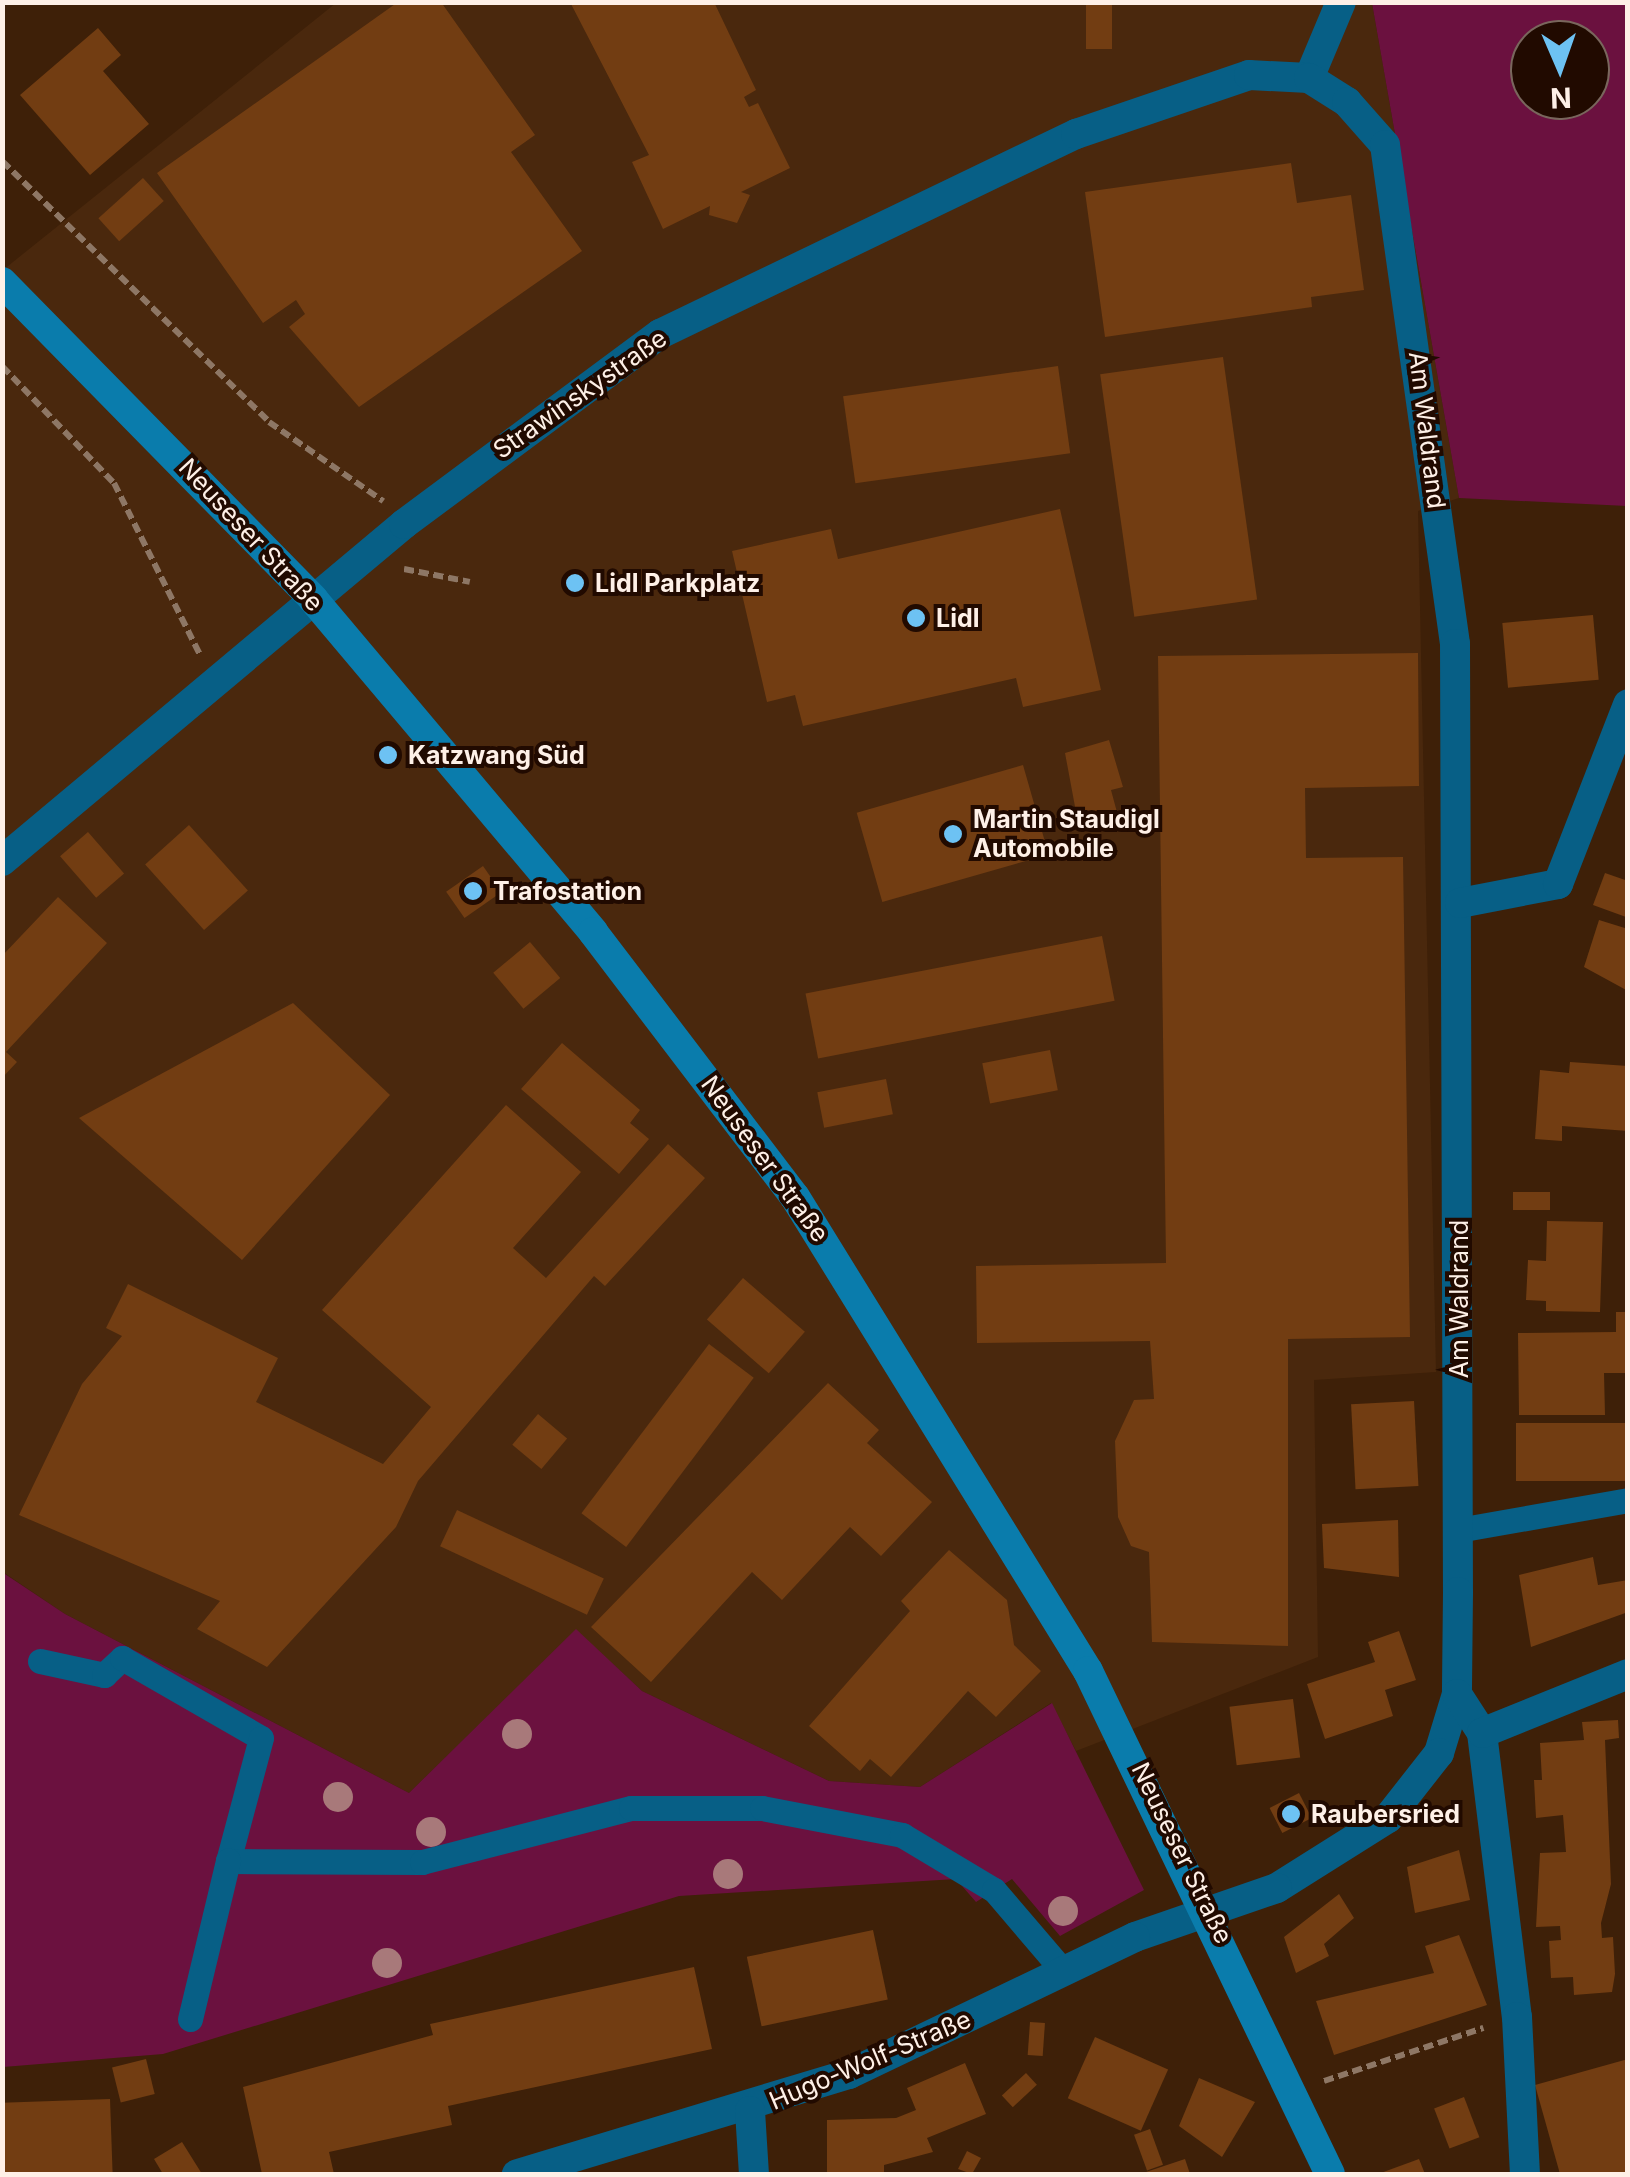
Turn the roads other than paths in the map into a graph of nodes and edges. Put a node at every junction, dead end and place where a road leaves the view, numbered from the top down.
1 (1340, 2) edge
2 (1309, 78) junction
3 (2, 282) edge
4 (313, 599) junction
5 (1628, 704) edge
6 (2, 861) edge
7 (1460, 903) junction
8 (1628, 1500) edge
9 (1458, 1530) junction
10 (40, 1661) dead end
11 (1628, 1674) edge
12 (1457, 1694) junction
13 (1482, 1733) junction
14 (228, 1861) junction
15 (1210, 1909) junction
16 (1064, 1972) junction
17 (190, 2019) dead end
18 (750, 2111) junction
19 (516, 2174) edge
20 (754, 2174) edge
21 (1330, 2174) edge
22 (1525, 2174) edge

1 - 2 street
2 - 4 street, Strawinskystraße
2 - 7 street, Am Waldrand
3 - 4 main road, Neuseser Straße
4 - 6 street, Strawinskystraße
4 - 15 main road, Neuseser Straße
5 - 7 street
7 - 9 street, Am Waldrand
8 - 9 lane
9 - 12 street, Am Waldrand
10 - 14 lane
11 - 13 street
12 - 13 street
12 - 15 street, Am Waldrand
13 - 22 street
14 - 16 lane
14 - 17 lane
15 - 16 street, Hugo-Wolf-Straße
15 - 21 main road, Neuseser Straße
16 - 18 street, Hugo-Wolf-Straße
18 - 19 street, Hugo-Wolf-Straße
18 - 20 street

